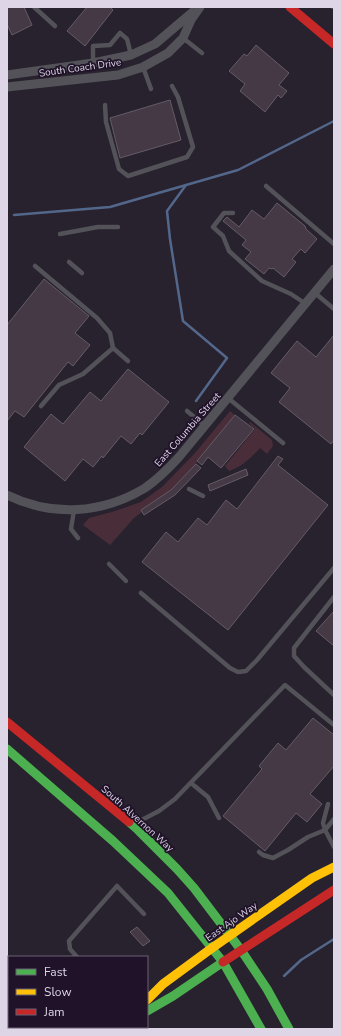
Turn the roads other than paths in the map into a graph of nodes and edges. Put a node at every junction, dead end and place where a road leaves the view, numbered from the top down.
1 (34, 7) edge
2 (199, 7) edge
3 (290, 7) edge
4 (55, 26) dead end
5 (183, 38) junction
6 (334, 44) edge
7 (135, 53) junction
8 (202, 53) dead end
9 (93, 63) junction
10 (143, 67) junction
11 (7, 75) edge
12 (172, 86) dead end
13 (7, 87) edge
14 (151, 89) dead end
15 (105, 105) dead end
16 (266, 186) dead end
17 (233, 214) dead end
18 (118, 227) dead end
19 (60, 234) dead end
20 (334, 244) edge
21 (69, 262) dead end
22 (35, 266) dead end
23 (334, 269) edge
24 (82, 273) dead end
25 (315, 293) junction
26 (306, 304) junction
27 (334, 309) edge
28 (112, 348) junction
29 (128, 361) dead end
30 (228, 398) junction
31 (41, 406) dead end
32 (187, 410) dead end
33 (205, 426) junction
34 (283, 443) dead end
35 (189, 489) dead end
36 (7, 495) edge
37 (203, 496) dead end
38 (74, 510) junction
39 (78, 538) dead end
40 (109, 564) dead end
41 (334, 568) edge
42 (126, 581) dead end
43 (141, 593) dead end
44 (334, 597) edge
45 (334, 695) edge
46 (7, 722) edge
47 (334, 725) edge
48 (7, 749) edge
49 (191, 783) junction
50 (328, 804) dead end
51 (219, 818) dead end
52 (334, 820) edge
53 (132, 825) junction
54 (324, 830) junction
55 (334, 846) edge
56 (259, 852) dead end
57 (334, 867) edge
58 (334, 890) edge
59 (144, 914) dead end
60 (230, 935) junction
61 (212, 948) junction
62 (241, 950) junction
63 (76, 956) edge
64 (222, 962) junction
65 (148, 999) edge
66 (148, 1010) edge
67 (261, 1029) edge
68 (289, 1029) edge

1 - 4 lane
2 - 5 street, South Coach Drive
2 - 7 street, South Coach Drive
3 - 6 main road
5 - 8 lane
5 - 10 street, South Coach Drive
7 - 9 street, South Coach Drive
7 - 9 lane
7 - 10 street
9 - 11 street, South Coach Drive
10 - 13 street, South Coach Drive
10 - 14 lane
12 - 15 lane
16 - 20 lane
17 - 26 lane
18 - 19 lane
21 - 24 lane
22 - 28 lane
23 - 25 street, East Columbia Street
25 - 26 street, East Columbia Street
25 - 27 lane
26 - 30 street, East Columbia Street
28 - 29 lane
28 - 31 lane
30 - 33 street, East Columbia Street
30 - 34 lane
32 - 33 lane
33 - 38 street, East Columbia Street
35 - 37 lane
36 - 38 street, East Columbia Street
38 - 39 lane
40 - 42 lane
41 - 43 lane
44 - 45 lane
46 - 53 main road, South Alvernon Way
47 - 49 lane
48 - 61 main road
49 - 51 lane
49 - 53 lane
50 - 54 lane
52 - 54 lane
53 - 60 main road, South Alvernon Way
54 - 55 lane
54 - 56 lane
57 - 60 main road, East Ajo Way
58 - 62 main road
59 - 63 lane
60 - 61 main road, East Ajo Way
60 - 62 main road, South Alvernon Way
61 - 64 main road
61 - 65 main road, East Ajo Way
62 - 64 main road
62 - 68 main road, South Alvernon Way
64 - 66 main road
64 - 67 main road

